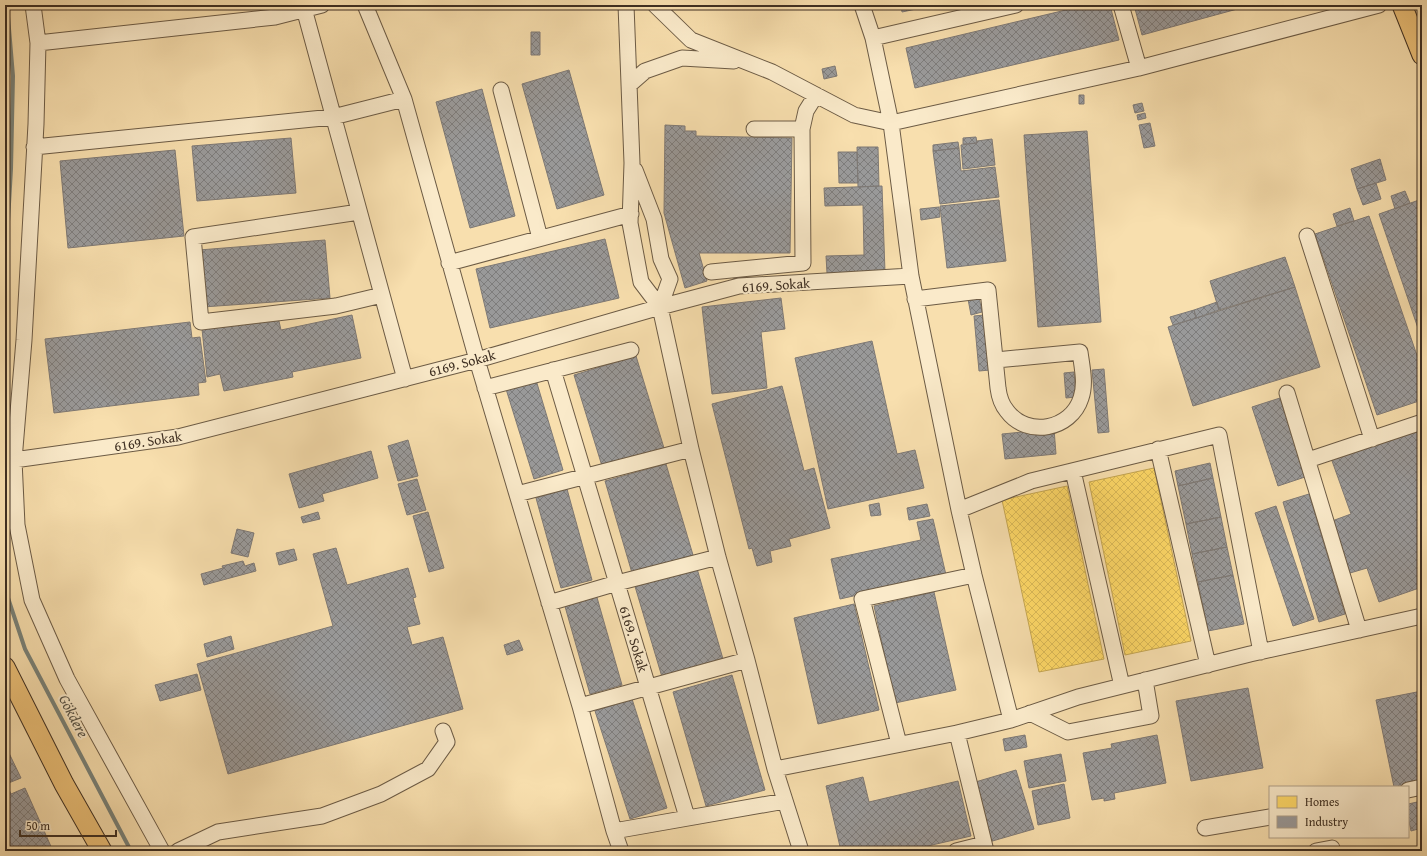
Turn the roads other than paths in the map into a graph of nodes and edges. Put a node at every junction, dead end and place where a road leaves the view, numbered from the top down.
1 (33, 5) edge
2 (322, 5) edge
3 (366, 5) edge
4 (626, 5) edge
5 (655, 5) edge
6 (862, 5) edge
7 (1016, 5) edge
8 (1121, 5) edge
9 (1379, 5) edge
10 (1402, 5) edge
11 (303, 7) edge
12 (873, 38) junction
13 (38, 43) junction
14 (1422, 55) edge
15 (746, 62) junction
16 (1139, 68) junction
17 (629, 85) junction
18 (501, 90) dead end
19 (816, 95) junction
20 (404, 99) junction
21 (333, 117) junction
22 (891, 123) junction
23 (754, 129) dead end
24 (802, 129) junction
25 (34, 147) junction
26 (632, 163) junction
27 (359, 212) junction
28 (631, 214) junction
29 (1307, 236) dead end
30 (540, 238) junction
31 (449, 263) junction
32 (711, 272) dead end
33 (911, 276) junction
34 (382, 295) junction
35 (915, 299) junction
36 (660, 307) junction
37 (631, 350) dead end
38 (477, 360) junction
39 (996, 360) junction
40 (552, 370) junction
41 (405, 379) junction
42 (485, 388) junction
43 (1287, 393) dead end
44 (1422, 422) edge
45 (1372, 439) junction
46 (692, 449) junction
47 (1158, 449) junction
48 (14, 460) junction
49 (1308, 460) junction
50 (1073, 471) junction
51 (585, 477) junction
52 (517, 494) junction
53 (959, 510) junction
54 (718, 557) junction
55 (974, 575) junction
56 (617, 583) junction
57 (549, 603) junction
58 (1422, 616) edge
59 (1359, 630) junction
60 (1261, 652) junction
61 (747, 660) junction
62 (1208, 665) junction
63 (5, 667) edge
64 (1145, 680) junction
65 (648, 686) junction
66 (1122, 686) junction
67 (580, 706) junction
68 (1030, 713) junction
69 (1011, 720) junction
70 (443, 731) dead end
71 (957, 733) junction
72 (900, 744) junction
73 (775, 769) junction
74 (1422, 787) edge
75 (1409, 790) edge
76 (785, 801) junction
77 (687, 817) junction
78 (1269, 817) edge
79 (1204, 828) dead end
80 (614, 831) junction
81 (1331, 845) edge
82 (985, 848) edge
83 (102, 851) edge
84 (162, 851) edge
85 (178, 851) edge
86 (621, 851) edge
87 (801, 851) edge
88 (956, 851) edge
89 (1316, 851) edge

1 - 13 street
2 - 11 street
3 - 20 street
4 - 17 street
5 - 15 street
6 - 12 street
7 - 12 street
8 - 16 street
9 - 16 street
10 - 14 main road
11 - 13 street
11 - 21 street
12 - 22 street
13 - 25 street
15 - 17 street
15 - 19 street
16 - 22 street
17 - 26 street
18 - 30 street
19 - 22 street
19 - 24 street
20 - 21 street
20 - 31 street
21 - 25 street
21 - 27 street
22 - 33 street
23 - 24 street
24 - 32 street
25 - 48 street
26 - 28 street
26 - 36 street
27 - 34 street
27 - 34 street
28 - 30 street
28 - 36 street
29 - 45 street
30 - 31 street
31 - 38 street
33 - 35 street
33 - 36 street, 6169. Sokak
34 - 41 street
35 - 39 street
35 - 53 street
36 - 38 street, 6169. Sokak
36 - 46 street
37 - 40 street
38 - 41 street, 6169. Sokak
38 - 42 street
39 - 39 street
40 - 42 street
40 - 51 street, 6169. Sokak
41 - 48 street, 6169. Sokak
42 - 52 street
43 - 49 street
44 - 45 street
45 - 49 street
46 - 51 street
46 - 54 street
47 - 50 street
47 - 60 street
47 - 62 street
48 - 84 street
49 - 59 street
50 - 53 street
50 - 66 street
51 - 52 street
51 - 56 street, 6169. Sokak
52 - 57 street
53 - 55 street
54 - 56 street
54 - 61 street
55 - 69 street
55 - 72 street
56 - 57 street
56 - 65 street, 6169. Sokak
57 - 67 street
58 - 59 street
59 - 60 street
60 - 62 street
61 - 65 street
61 - 73 street
62 - 64 street
63 - 83 main road
64 - 66 street
64 - 68 street
65 - 67 street
65 - 77 street, 6169. Sokak
66 - 68 street
67 - 80 street
68 - 69 street
69 - 71 street
70 - 85 street
71 - 72 street
71 - 82 street
72 - 73 street
73 - 76 street
74 - 75 street
76 - 77 street
76 - 87 street
77 - 80 street
78 - 79 street
80 - 86 street
81 - 89 street
82 - 88 street

